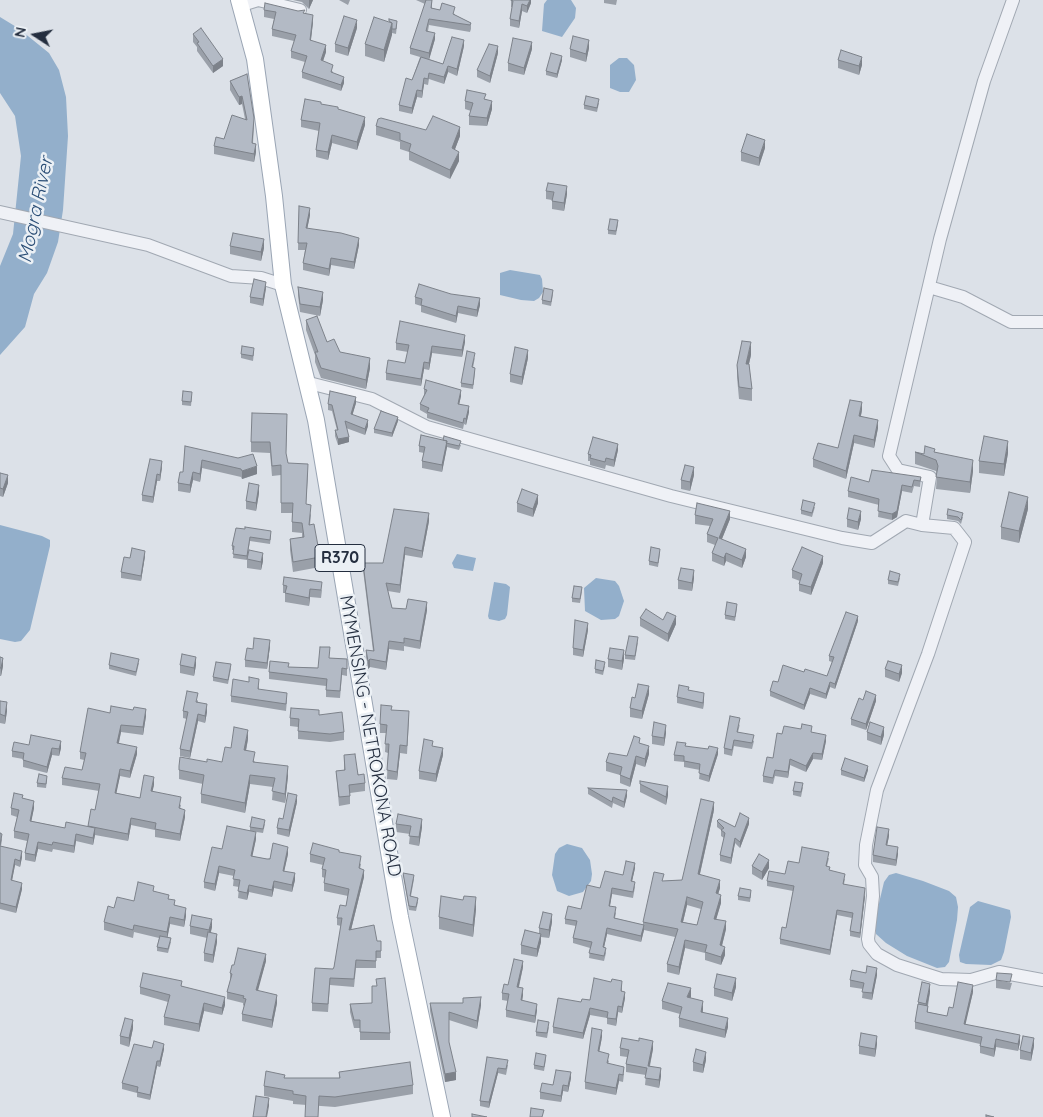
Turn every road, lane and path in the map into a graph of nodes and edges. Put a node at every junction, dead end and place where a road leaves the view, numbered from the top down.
1 (1013, 0) edge
2 (241, 3) edge
3 (300, 10) edge
4 (0, 212) edge
5 (283, 285) junction
6 (928, 287) junction
7 (1043, 322) edge
8 (309, 383) junction
9 (922, 525) junction
10 (1043, 980) edge
11 (442, 1117) edge

1 - 6 street
2 - 3 street
2 - 5 main road, MYMENSING - NETROKONA ROAD / R370
4 - 5 street
5 - 8 main road, MYMENSING - NETROKONA ROAD / R370
6 - 7 street
6 - 9 street
8 - 9 street
8 - 11 main road, MYMENSING - NETROKONA ROAD / R370
9 - 10 street

